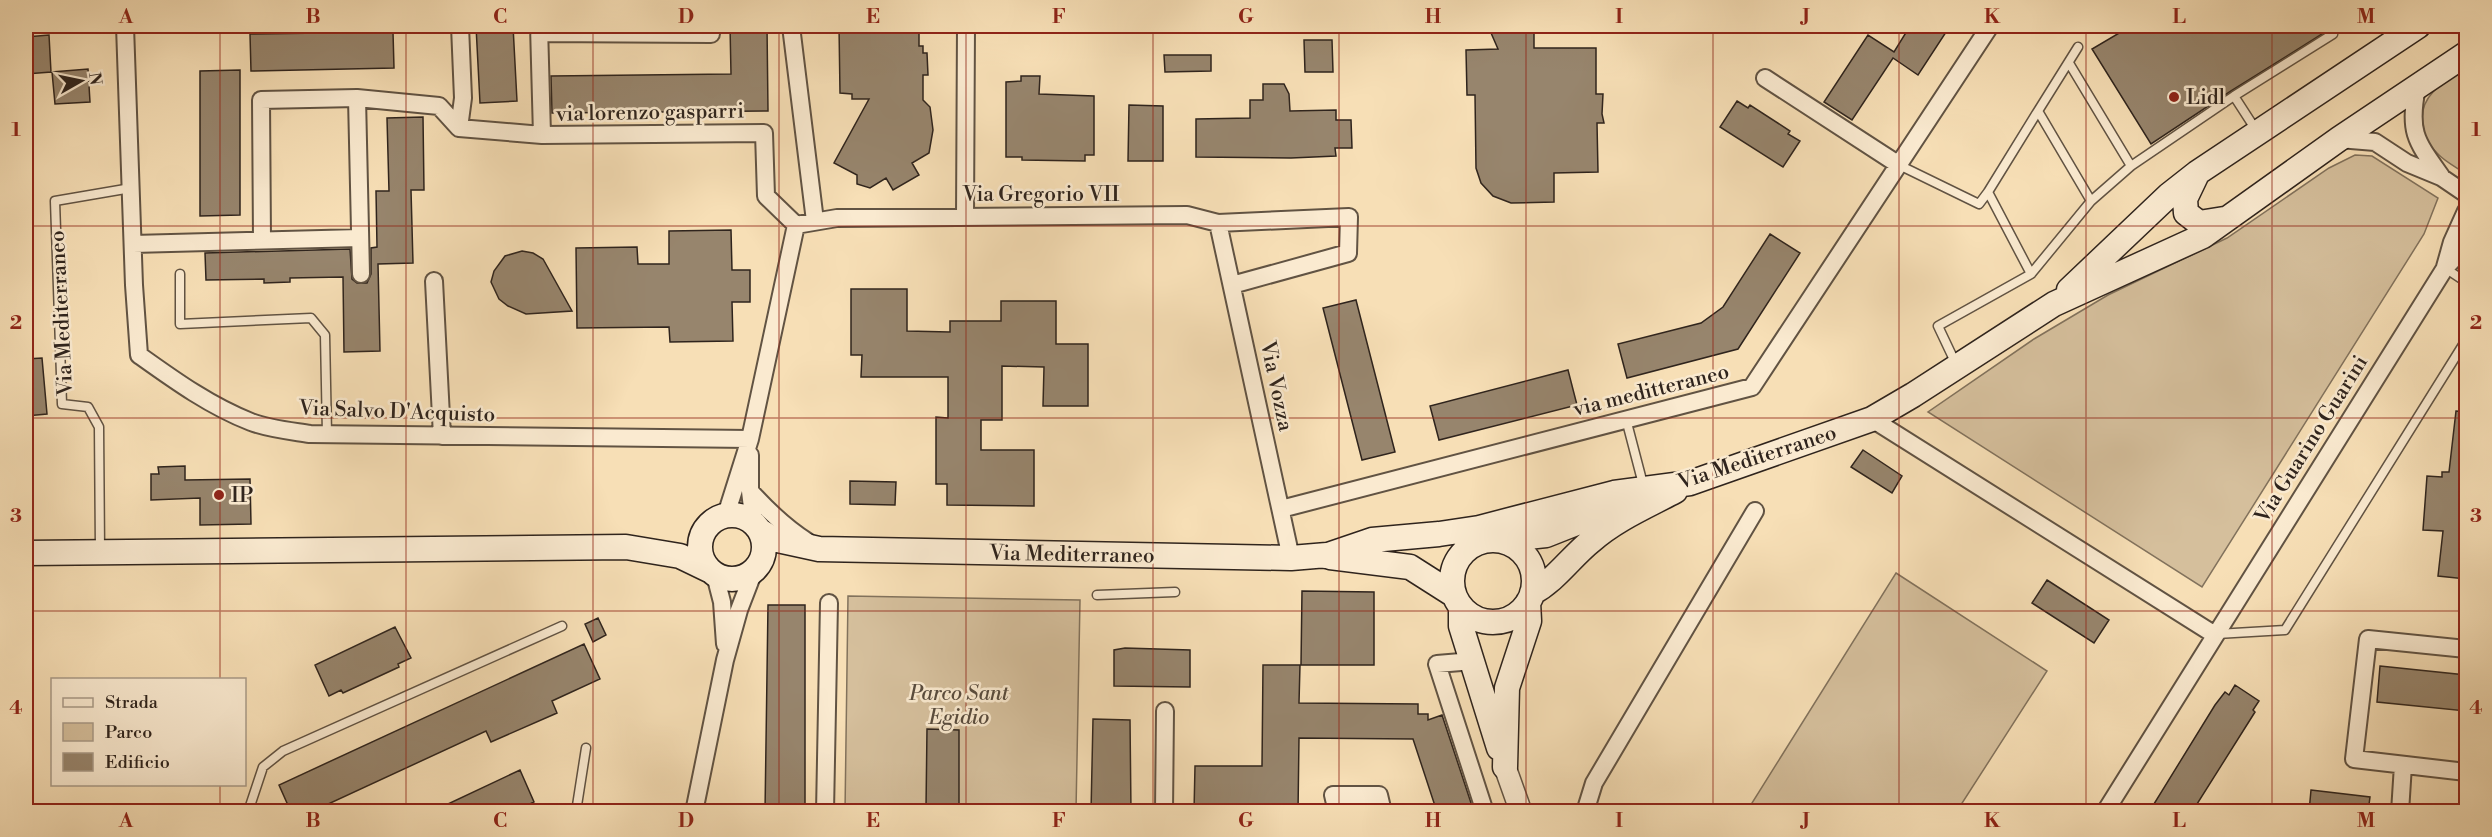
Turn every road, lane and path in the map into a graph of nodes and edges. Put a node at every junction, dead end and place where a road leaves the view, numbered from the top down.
1 (125, 26) edge
2 (460, 26) edge
3 (711, 26) edge
4 (791, 26) edge
5 (966, 26) edge
6 (1990, 26) edge
7 (2418, 26) edge
8 (539, 29) edge
9 (2333, 34) dead end
10 (2078, 47) dead end
11 (2466, 54) edge
12 (2069, 63) junction
13 (1765, 78) dead end
14 (2417, 87) junction
15 (2234, 96) junction
16 (357, 98) junction
17 (2038, 111) junction
18 (459, 128) junction
19 (2258, 133) junction
20 (542, 135) junction
21 (2338, 139) junction
22 (1899, 165) junction
23 (2132, 165) junction
24 (2197, 174) junction
25 (2441, 177) junction
26 (131, 188) junction
27 (1988, 192) junction
28 (2466, 194) edge
29 (2091, 201) junction
30 (2466, 211) edge
31 (964, 217) junction
32 (2224, 219) junction
33 (815, 221) junction
34 (1218, 223) junction
35 (796, 225) junction
36 (360, 238) junction
37 (262, 240) junction
38 (133, 243) junction
39 (2466, 246) edge
40 (2445, 268) junction
41 (180, 274) dead end
42 (361, 274) dead end
43 (2031, 274) junction
44 (434, 281) dead end
45 (2466, 282) edge
46 (1232, 285) junction
47 (2054, 304) junction
48 (2466, 340) edge
49 (1957, 366) junction
50 (1872, 418) junction
51 (1626, 419) junction
52 (327, 434) junction
53 (442, 436) junction
54 (750, 439) junction
55 (1690, 483) junction
56 (1644, 489) junction
57 (750, 491) junction
58 (1281, 509) junction
59 (1755, 511) dead end
60 (726, 515) junction
61 (757, 528) junction
62 (703, 532) junction
63 (1500, 540) junction
64 (626, 548) junction
65 (1467, 548) junction
66 (819, 549) junction
67 (100, 552) junction
68 (26, 553) edge
69 (1325, 556) junction
70 (1291, 558) junction
71 (757, 568) junction
72 (712, 573) junction
73 (1175, 592) dead end
74 (1096, 595) dead end
75 (1530, 598) junction
76 (1458, 601) junction
77 (829, 603) dead end
78 (562, 626) dead end
79 (2215, 634) junction
80 (2466, 649) edge
81 (725, 660) junction
82 (1473, 661) junction
83 (1165, 711) dead end
84 (586, 748) dead end
85 (2403, 765) junction
86 (1505, 767) junction
87 (2466, 772) edge
88 (248, 812) edge
89 (576, 812) edge
90 (694, 812) edge
91 (825, 812) edge
92 (1164, 812) edge
93 (1337, 812) edge
94 (1383, 812) edge
95 (1485, 812) edge
96 (1521, 812) edge
97 (1585, 812) edge
98 (2105, 812) edge
99 (2400, 812) edge

1 - 26 street, Via Salvo D'Acquisto
2 - 18 street
3 - 8 street, via lorenzo gasparri
4 - 33 street
5 - 31 street
6 - 22 street, via meditteraneo
7 - 19 main road
8 - 20 street, via lorenzo gasparri
9 - 15 lane
10 - 12 lane
11 - 14 main road
12 - 17 lane
12 - 23 lane
13 - 22 street
14 - 21 main road
14 - 25 street
15 - 19 lane
15 - 23 lane
16 - 18 street
16 - 36 street
16 - 37 street
17 - 27 lane
17 - 29 lane
18 - 20 street, via lorenzo gasparri
19 - 24 main road
20 - 35 street, via lorenzo gasparri
21 - 25 street
21 - 32 main road
22 - 27 lane
22 - 51 street, via meditteraneo
23 - 29 lane
24 - 32 main road
24 - 47 main road
25 - 28 street
26 - 38 street, Via Salvo D'Acquisto
26 - 67 lane, Via Mediterraneo
27 - 43 lane
29 - 43 lane
30 - 40 street, Via Guarino Guarini
31 - 33 street, Via Gregorio VII
31 - 34 street, Via Gregorio VII
32 - 47 main road
33 - 35 street, Via Gregorio VII
34 - 46 street, Via Vozza
34 - 46 street, Via Gregorio VII
35 - 54 street
36 - 37 street
36 - 42 street
37 - 38 street
38 - 52 street, Via Salvo D'Acquisto
39 - 40 street, Via Guarino Guarini
40 - 45 lane
40 - 79 street, Via Guarino Guarini
41 - 52 lane
43 - 49 lane
44 - 53 street
46 - 58 street, Via Vozza
47 - 49 main road, Via Mediterraneo
48 - 79 lane
49 - 50 main road, Via Mediterraneo
50 - 55 main road, Via Mediterraneo
50 - 79 street
51 - 56 lane
51 - 58 street, via meditteraneo
52 - 53 street, Via Salvo D'Acquisto
53 - 54 street, Via Salvo D'Acquisto
54 - 57 street
54 - 60 street
55 - 56 main road, Via Mediterraneo
55 - 63 main road
55 - 75 main road
56 - 69 main road, Via Mediterraneo
57 - 61 street
57 - 66 street
58 - 70 street, Via Vozza
59 - 97 street
60 - 61 main road
60 - 62 main road
61 - 66 main road, Via Mediterraneo
61 - 71 main road
62 - 64 main road
62 - 72 main road
63 - 65 main road
63 - 75 main road
64 - 67 main road
64 - 72 main road
65 - 69 main road, Via Mediterraneo
65 - 76 main road
66 - 70 main road, Via Mediterraneo
66 - 71 main road, Via Mediterraneo
67 - 68 main road
69 - 70 main road, Via Mediterraneo
69 - 76 main road, Via Mediterraneo
71 - 72 main road
71 - 81 street
72 - 81 street
73 - 74 lane
75 - 76 main road
75 - 86 main road
76 - 82 main road
77 - 91 street
78 - 88 lane
79 - 98 street, Via Guarino Guarini
80 - 85 street
81 - 90 street
82 - 86 main road
82 - 95 street
83 - 92 street
84 - 89 lane
85 - 87 street
85 - 99 street
86 - 96 street
93 - 94 street

